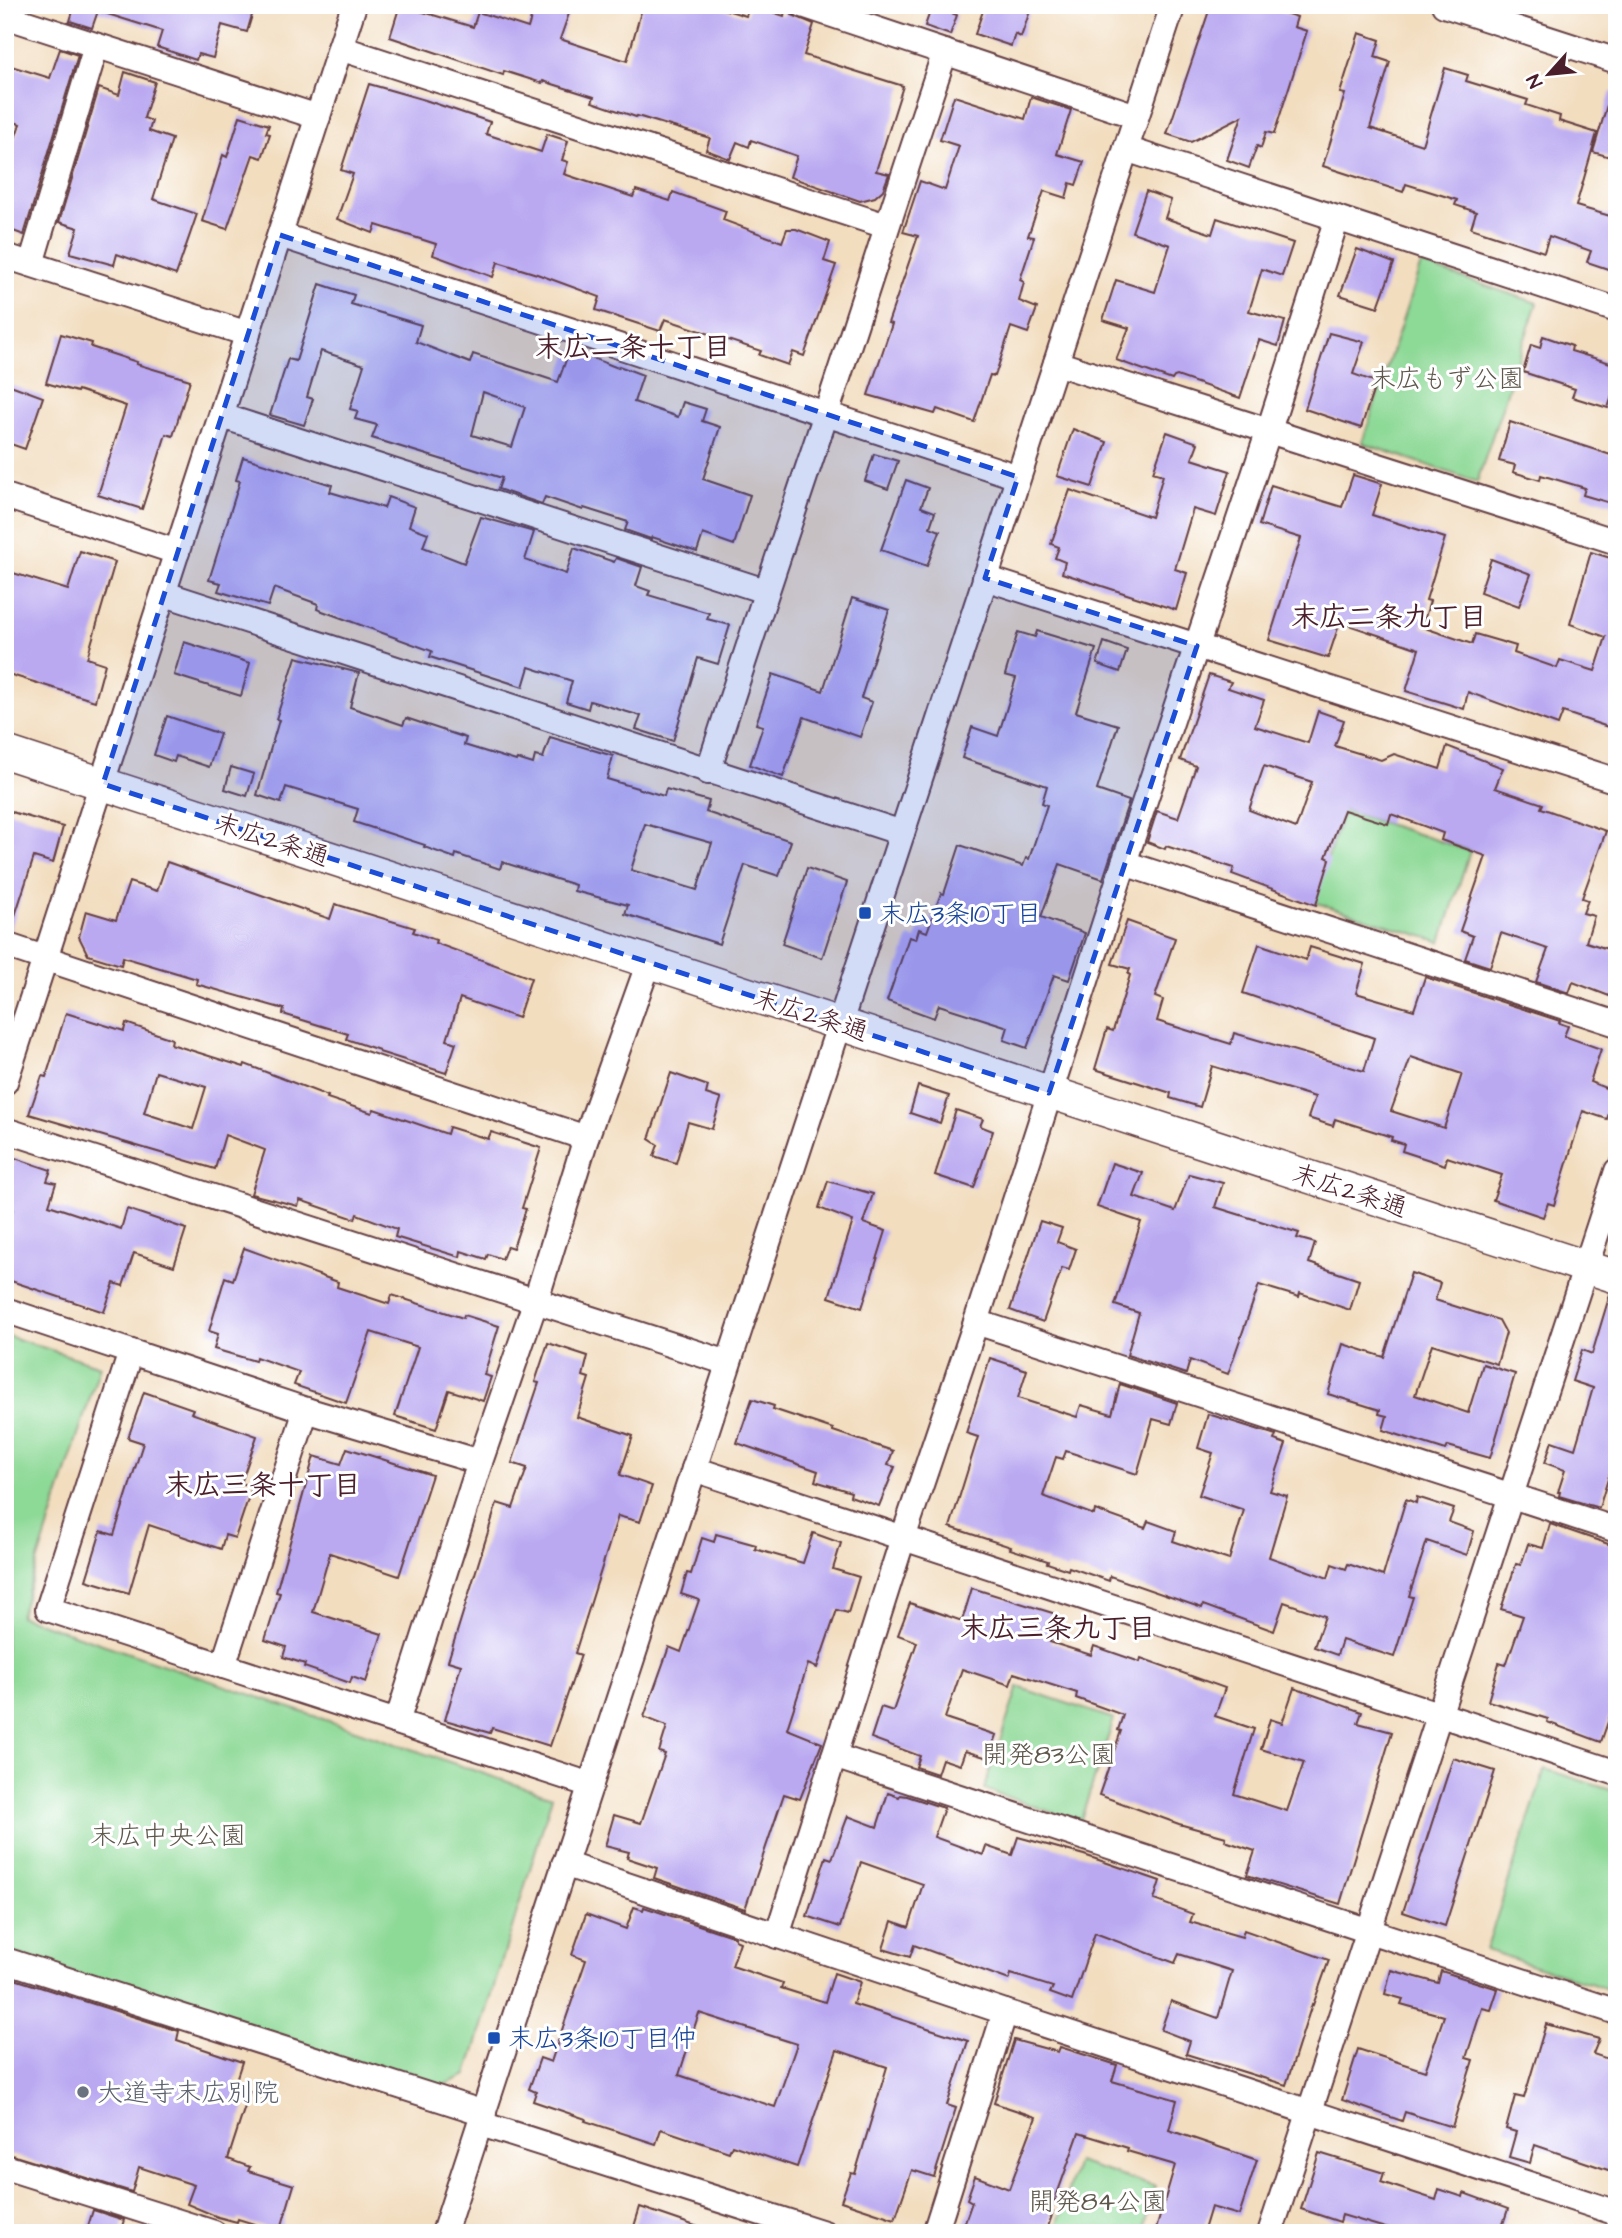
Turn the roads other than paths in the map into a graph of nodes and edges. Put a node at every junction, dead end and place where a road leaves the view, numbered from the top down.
1 (354, 5) edge
2 (803, 5) edge
3 (1172, 5) edge
4 (1444, 5) edge
5 (5, 16) edge
6 (96, 46) junction
7 (340, 48) junction
8 (945, 52) junction
9 (1617, 61) edge
10 (1136, 116) junction
11 (318, 117) junction
12 (1125, 149) junction
13 (1337, 218) junction
14 (886, 226) junction
15 (280, 235) junction
16 (5, 256) edge
17 (31, 264) junction
18 (1617, 310) edge
19 (248, 334) junction
20 (1056, 363) junction
21 (827, 412) junction
22 (222, 416) junction
23 (1269, 430) junction
24 (1018, 477) junction
25 (5, 496) edge
26 (1617, 542) edge
27 (177, 552) junction
28 (985, 579) junction
29 (765, 591) junction
30 (165, 594) junction
31 (1197, 646) junction
32 (5, 752) edge
33 (708, 772) junction
34 (1617, 781) edge
35 (103, 784) junction
36 (902, 834) junction
37 (1124, 863) junction
38 (5, 945) edge
39 (47, 958) junction
40 (649, 962) junction
41 (841, 1022) junction
42 (1617, 1024) edge
43 (5, 1082) edge
44 (1049, 1093) junction
45 (5, 1130) edge
46 (586, 1138) junction
47 (1617, 1171) edge
48 (1585, 1266) junction
49 (1617, 1277) edge
50 (536, 1300) junction
51 (5, 1310) edge
52 (976, 1322) junction
53 (131, 1352) junction
54 (728, 1363) junction
55 (306, 1410) junction
56 (480, 1462) junction
57 (694, 1469) junction
58 (1511, 1496) junction
59 (1617, 1530) edge
60 (903, 1538) junction
61 (223, 1666) junction
62 (1439, 1714) junction
63 (397, 1722) junction
64 (834, 1756) junction
65 (1617, 1773) edge
66 (591, 1785) junction
67 (565, 1864) junction
68 (1368, 1930) junction
69 (777, 1936) junction
70 (5, 1960) edge
71 (1005, 2012) junction
72 (1617, 2012) edge
73 (1308, 2112) junction
74 (482, 2119) junction
75 (5, 2167) edge
76 (1617, 2213) edge
77 (214, 2233) edge
78 (444, 2233) edge
79 (824, 2233) edge
80 (934, 2233) edge
81 (1270, 2233) edge

1 - 7 street
2 - 8 street
3 - 10 street
4 - 9 street
5 - 6 street
6 - 11 street
6 - 17 street
7 - 11 street
7 - 14 street
8 - 10 street
8 - 14 street
10 - 12 street
11 - 15 street
12 - 13 street
12 - 20 street
13 - 18 street
13 - 23 street
14 - 21 street
15 - 19 street
15 - 21 street
16 - 17 street
17 - 19 street
19 - 22 street
20 - 23 street
20 - 24 street
21 - 24 street
21 - 29 street
22 - 27 street
22 - 29 street
23 - 26 street
23 - 31 street
24 - 28 street
25 - 27 street
27 - 30 street
28 - 31 street
28 - 36 street
29 - 33 street
30 - 33 street
30 - 35 street
31 - 34 street
31 - 37 street
32 - 35 street, 末広2条通
33 - 36 street
35 - 39 street
35 - 40 street, 末広2条通
36 - 41 street
37 - 42 street
37 - 44 street
38 - 39 street
39 - 43 street
39 - 46 street
40 - 41 street, 末広2条通
40 - 46 street
41 - 44 street, 末広2条通
41 - 54 street
44 - 48 street, 末広2条通
44 - 52 street
45 - 50 street
46 - 50 street
47 - 48 street
48 - 49 street, 末広2条通
48 - 58 street
50 - 54 street
50 - 56 street
51 - 53 street
52 - 58 street
52 - 60 street
53 - 55 street
53 - 61 street
54 - 57 street
55 - 56 street
55 - 61 street
56 - 63 street
57 - 60 street
57 - 66 street
58 - 59 street
58 - 62 street
60 - 62 street
60 - 64 street
61 - 63 street
62 - 65 street
62 - 68 street
63 - 66 street
64 - 68 street
64 - 69 street
66 - 67 street
67 - 69 street
67 - 74 street
68 - 72 street
68 - 73 street
69 - 71 street
70 - 74 street
71 - 73 street
71 - 80 street
73 - 76 street
73 - 81 street
74 - 78 street
74 - 79 street
75 - 77 street

